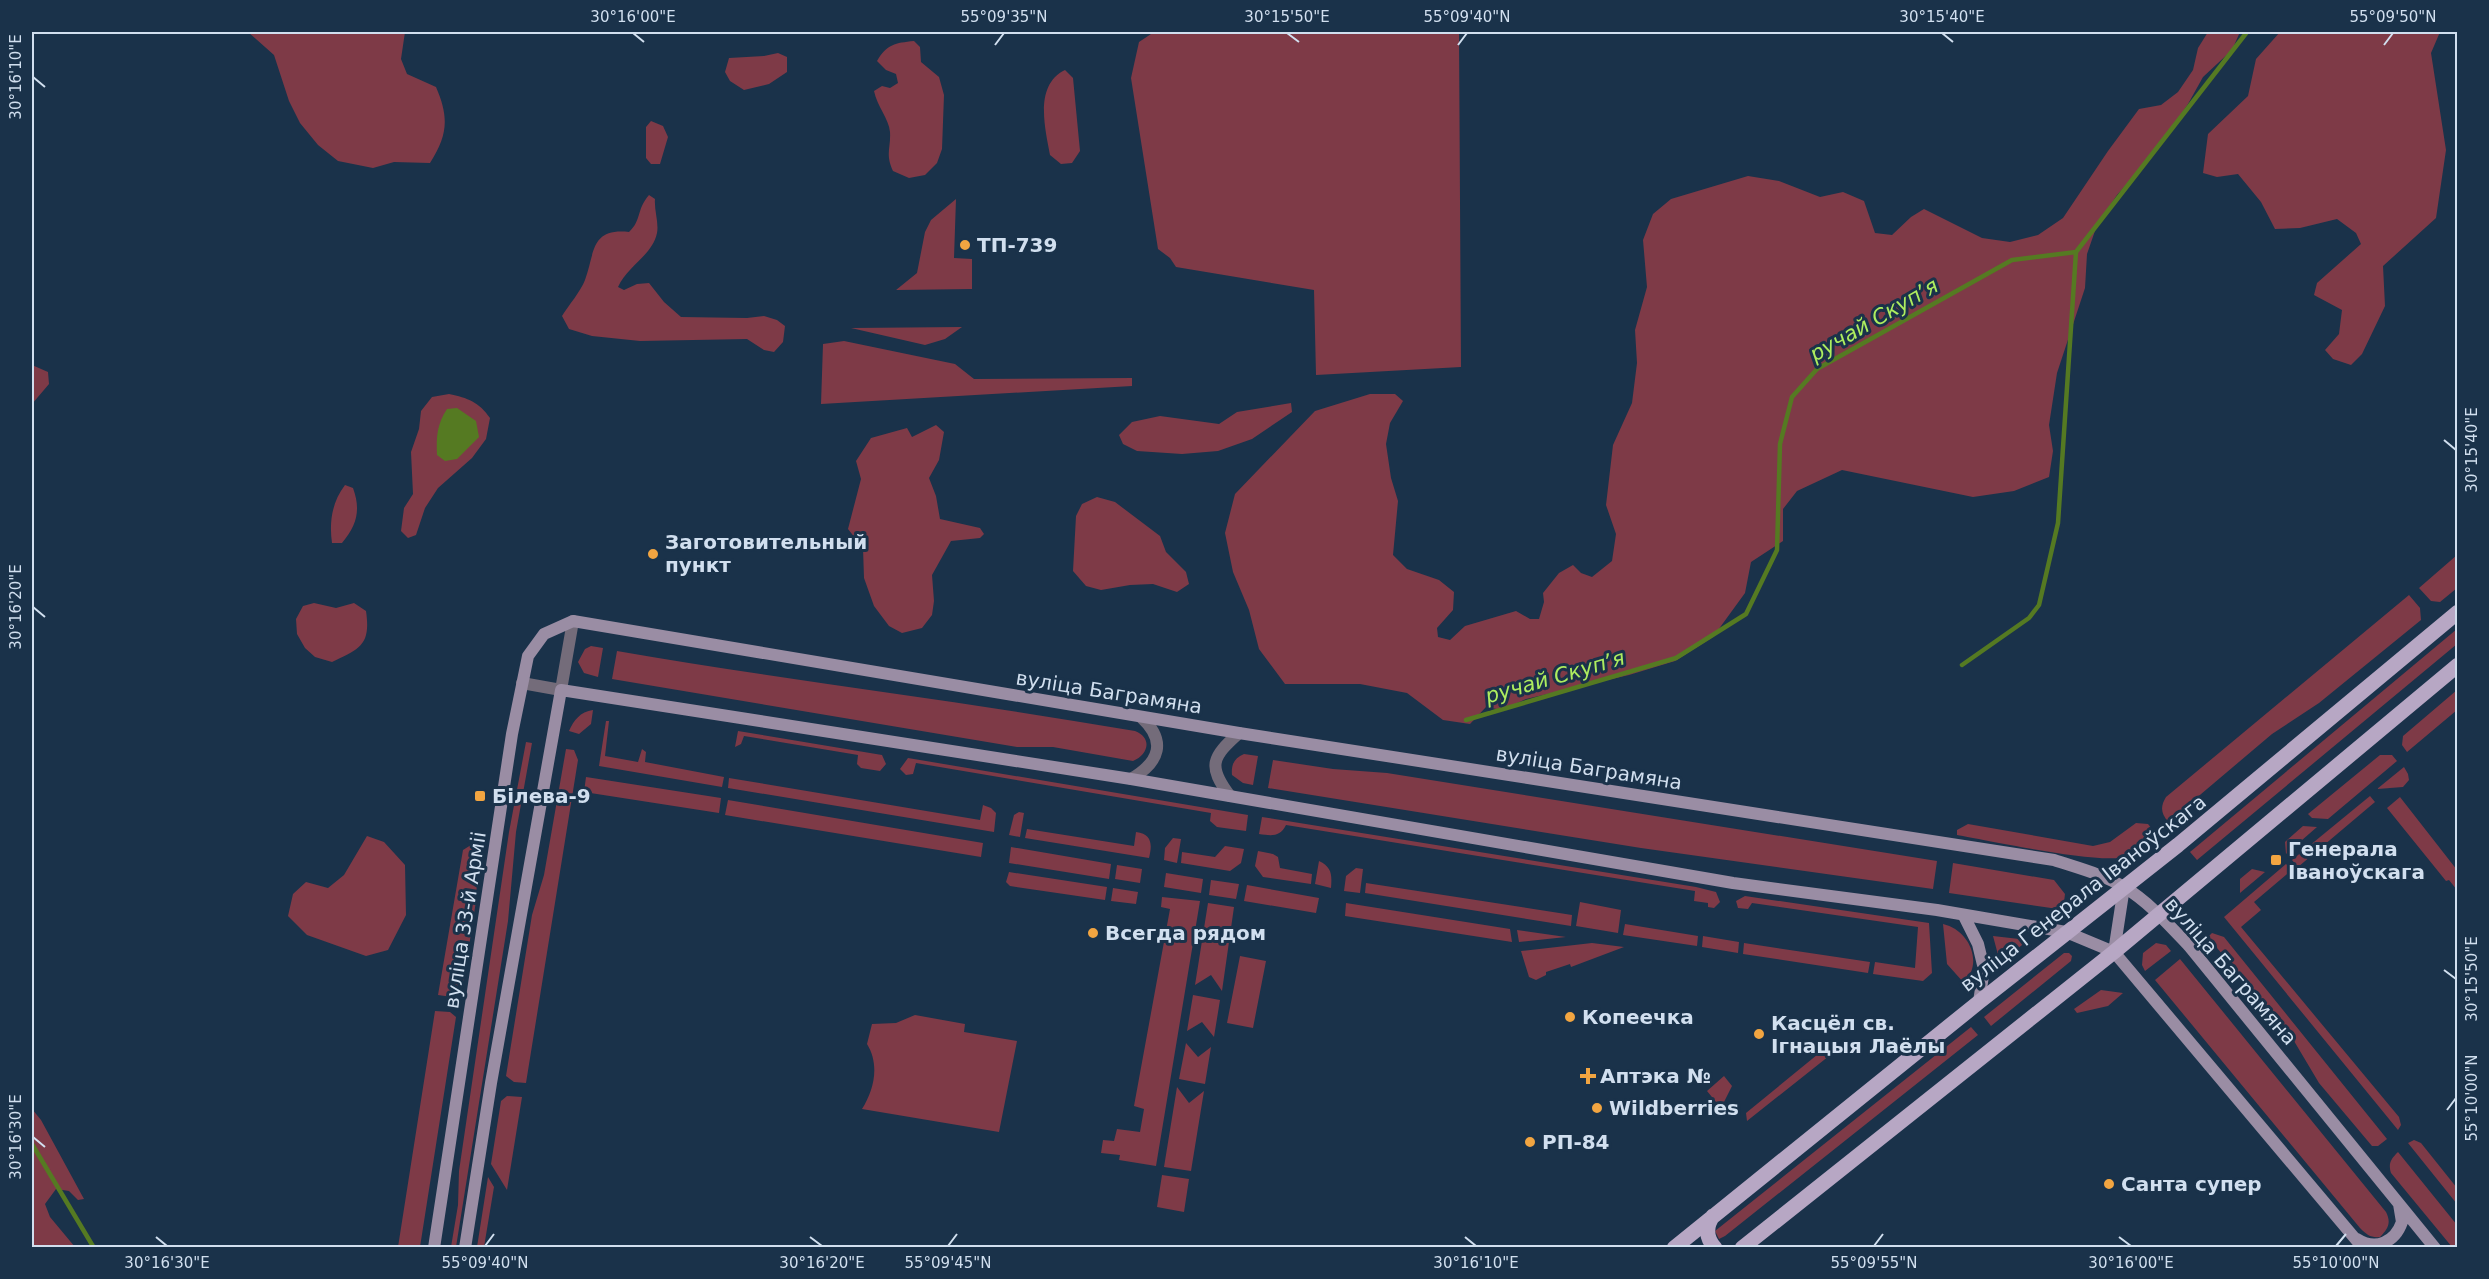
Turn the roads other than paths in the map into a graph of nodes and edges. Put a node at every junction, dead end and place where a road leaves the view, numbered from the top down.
1 (2457, 612) edge
2 (573, 621) junction
3 (2457, 665) edge
4 (522, 683) junction
5 (561, 690) junction
6 (1141, 717) junction
7 (1239, 733) junction
8 (1131, 779) junction
9 (1230, 796) junction
10 (2124, 887) junction
11 (2160, 915) junction
12 (1964, 916) junction
13 (2066, 932) junction
14 (2114, 952) junction
15 (1979, 1002) junction
16 (2398, 1203) junction
17 (1713, 1216) junction
18 (2360, 1243) edge
19 (1676, 1246) edge
20 (434, 1248) edge
21 (465, 1248) edge
22 (1704, 1248) edge
23 (1715, 1248) edge
24 (1742, 1248) edge
25 (2435, 1248) edge

1 - 10 main road, вуліца Генерала Іваноўскага
2 - 4 street, вуліца 33-й Арміі
2 - 5 street
2 - 6 street, вуліца Баграмяна
3 - 11 main road
4 - 5 street
4 - 20 street, вуліца 33-й Арміі
5 - 8 street
5 - 21 street
6 - 7 street, вуліца Баграмяна
6 - 8 street
7 - 9 street
7 - 10 street, вуліца Баграмяна
8 - 9 street
9 - 12 street
10 - 11 street, вуліца Баграмяна
10 - 13 main road, вуліца Генерала Іваноўскага
10 - 14 street
11 - 14 main road
11 - 16 street, вуліца Баграмяна
12 - 13 street
12 - 15 street
13 - 14 street
13 - 15 main road, вуліца Генерала Іваноўскага
14 - 18 street
14 - 24 main road
15 - 17 main road, вуліца Генерала Іваноўскага
16 - 18 street
16 - 25 street, вуліца Баграмяна
17 - 19 main road, вуліца Генерала Іваноўскага
17 - 23 main road
19 - 22 main road

